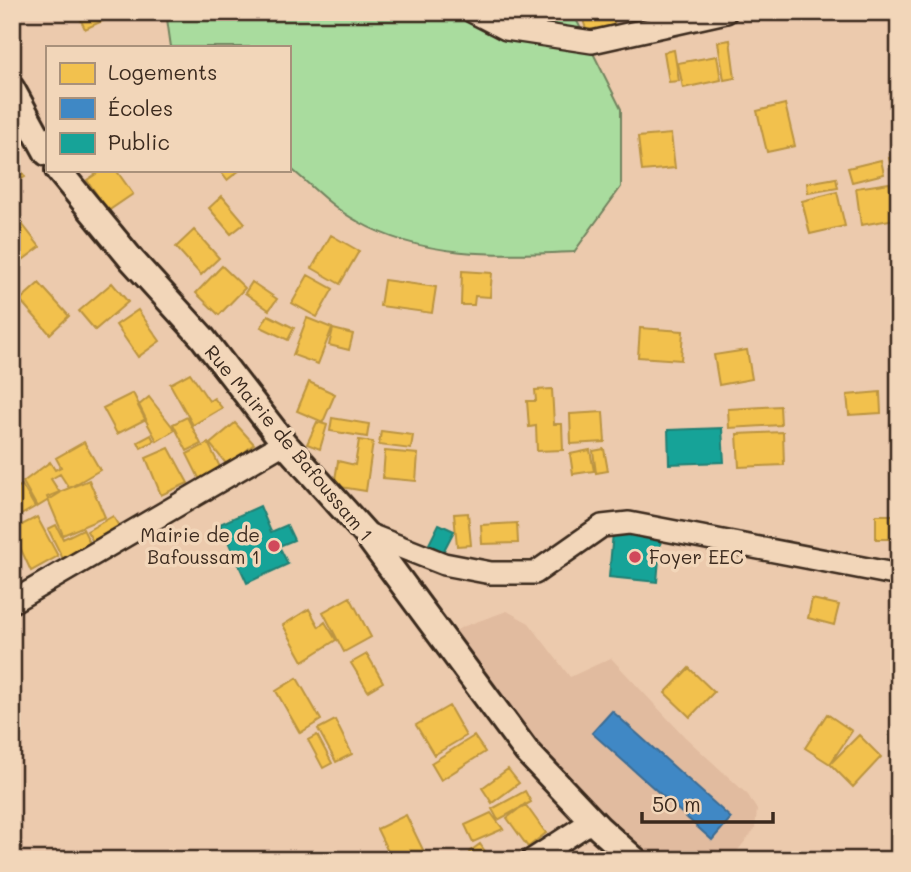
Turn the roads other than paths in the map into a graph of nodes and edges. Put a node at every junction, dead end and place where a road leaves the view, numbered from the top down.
1 (473, 12) edge
2 (726, 12) edge
3 (12, 89) edge
4 (46, 150) edge
5 (60, 172) edge
6 (284, 443) junction
7 (365, 533) junction
8 (899, 575) edge
9 (12, 602) edge
10 (592, 821) junction
11 (532, 860) edge
12 (635, 860) edge

1 - 2 street
3 - 4 street, Rue Mairie de Bafoussam 1
5 - 6 street, Rue Mairie de Bafoussam 1
6 - 7 street, Rue Mairie de Bafoussam 1
6 - 9 street
7 - 8 street
7 - 10 street, Rue Mairie de Bafoussam 1
10 - 11 street
10 - 12 street, Rue Mairie de Bafoussam 1

